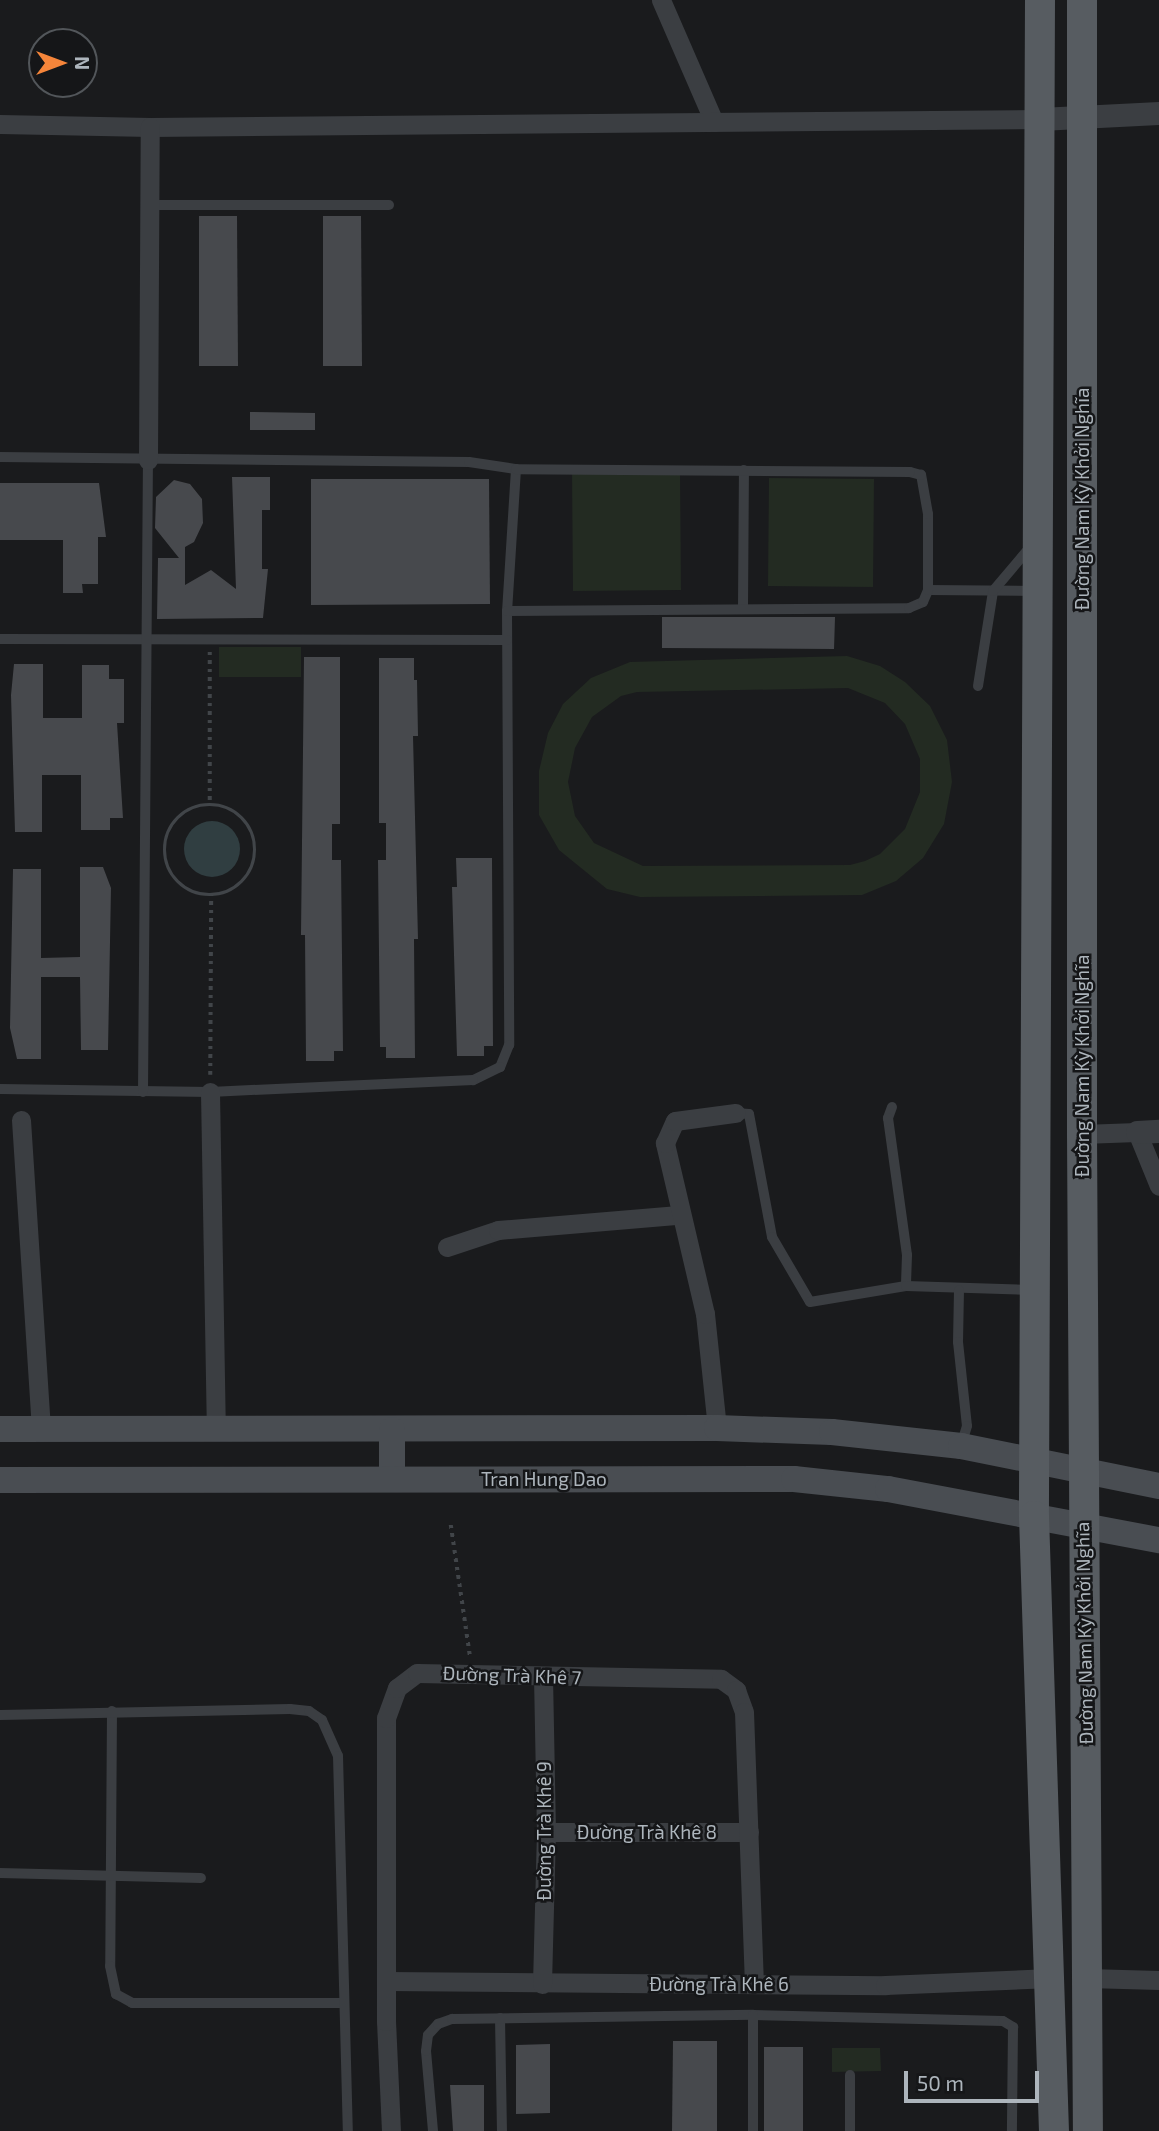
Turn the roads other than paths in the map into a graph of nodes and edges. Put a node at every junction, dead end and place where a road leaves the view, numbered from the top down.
1 (661, 0) edge
2 (1040, 0) edge
3 (1082, 0) edge
4 (1159, 113) edge
5 (1082, 114) junction
6 (1040, 119) junction
7 (714, 122) junction
8 (0, 124) edge
9 (150, 127) junction
10 (149, 205) junction
11 (389, 205) dead end
12 (0, 457) edge
13 (148, 460) junction
14 (516, 469) junction
15 (744, 470) junction
16 (1039, 538) junction
17 (928, 590) junction
18 (993, 590) junction
19 (1038, 591) junction
20 (743, 606) junction
21 (507, 611) junction
22 (0, 639) edge
23 (145, 639) junction
24 (507, 640) junction
25 (978, 686) dead end
26 (0, 1089) edge
27 (143, 1092) junction
28 (210, 1092) junction
29 (892, 1107) dead end
30 (735, 1113) joint
31 (21, 1120) dead end
32 (1148, 1131) edge
33 (1082, 1134) junction
34 (1159, 1186) edge
35 (678, 1215) junction
36 (447, 1247) dead end
37 (906, 1286) junction
38 (959, 1290) junction
39 (1036, 1290) junction
40 (216, 1427) junction
41 (717, 1428) junction
42 (0, 1429) edge
43 (41, 1429) junction
44 (392, 1430) junction
45 (961, 1446) junction
46 (1035, 1460) junction
47 (1083, 1469) junction
48 (392, 1479) junction
49 (0, 1480) edge
50 (1159, 1486) edge
51 (1034, 1516) junction
52 (1083, 1525) junction
53 (1159, 1540) edge
54 (542, 1677) junction
55 (112, 1711) junction
56 (0, 1715) edge
57 (546, 1832) junction
58 (748, 1832) junction
59 (0, 1872) edge
60 (114, 1877) junction
61 (201, 1878) dead end
62 (1051, 1978) junction
63 (1087, 1978) junction
64 (1159, 1980) edge
65 (386, 1981) junction
66 (542, 1984) junction
67 (754, 1984) junction
68 (344, 2003) junction
69 (753, 2015) junction
70 (500, 2018) junction
71 (850, 2075) dead end
72 (348, 2131) edge
73 (391, 2131) edge
74 (433, 2131) edge
75 (502, 2131) edge
76 (753, 2131) edge
77 (850, 2131) edge
78 (1012, 2131) edge
79 (1054, 2131) edge
80 (1088, 2131) edge

1 - 7 street
2 - 6 main road
3 - 5 main road, Đường Nam Kỳ Khởi Nghĩa
4 - 5 street
5 - 6 street
5 - 33 main road, Đường Nam Kỳ Khởi Nghĩa
6 - 7 street
6 - 16 main road
7 - 9 street
8 - 9 street
9 - 10 street
10 - 11 lane
10 - 13 street
12 - 13 lane
13 - 14 lane
13 - 23 lane
14 - 15 lane
14 - 21 lane
15 - 17 lane
15 - 20 lane
16 - 18 lane
16 - 19 main road
17 - 18 lane
17 - 20 lane
18 - 19 lane
18 - 25 lane
19 - 39 main road
20 - 21 lane
21 - 24 lane
22 - 23 lane
23 - 24 lane
23 - 27 lane
24 - 28 lane
26 - 27 lane
27 - 28 lane
28 - 40 street
29 - 37 lane
30 - 35 street
30 - 37 lane
31 - 43 street
32 - 33 street
32 - 34 street
33 - 47 main road, Đường Nam Kỳ Khởi Nghĩa
35 - 36 street
35 - 41 street
37 - 38 lane
38 - 39 lane
38 - 45 lane
39 - 46 main road
40 - 43 main road
40 - 44 main road
41 - 44 main road
41 - 45 main road
42 - 43 main road
44 - 48 main road
45 - 46 main road
46 - 47 main road
46 - 51 main road
47 - 50 main road
47 - 52 main road, Đường Nam Kỳ Khởi Nghĩa
48 - 49 main road, Tran Hung Dao
48 - 51 main road, Tran Hung Dao
51 - 52 main road, Tran Hung Dao
51 - 62 main road
52 - 53 main road, Tran Hung Dao
52 - 63 main road, Đường Nam Kỳ Khởi Nghĩa
54 - 57 street, Đường Trà Khê 9
54 - 58 street, Đường Trà Khê 7
54 - 65 street, Đường Trà Khê 7
55 - 56 lane
55 - 60 lane
55 - 68 lane
57 - 58 street, Đường Trà Khê 8
57 - 66 street, Đường Trà Khê 9
58 - 67 street, Đường Trà Khê 7
59 - 60 lane
60 - 61 lane
60 - 68 lane
62 - 63 main road
62 - 67 street, Đường Trà Khê 6
62 - 79 main road
63 - 64 street
63 - 80 main road, Đường Nam Kỳ Khởi Nghĩa
65 - 66 street, Đường Trà Khê 6
65 - 73 street, Đường Trà Khê 7
66 - 67 street, Đường Trà Khê 6
68 - 72 lane
69 - 70 lane
69 - 76 lane
69 - 78 lane
70 - 74 lane
70 - 75 lane
71 - 77 lane

